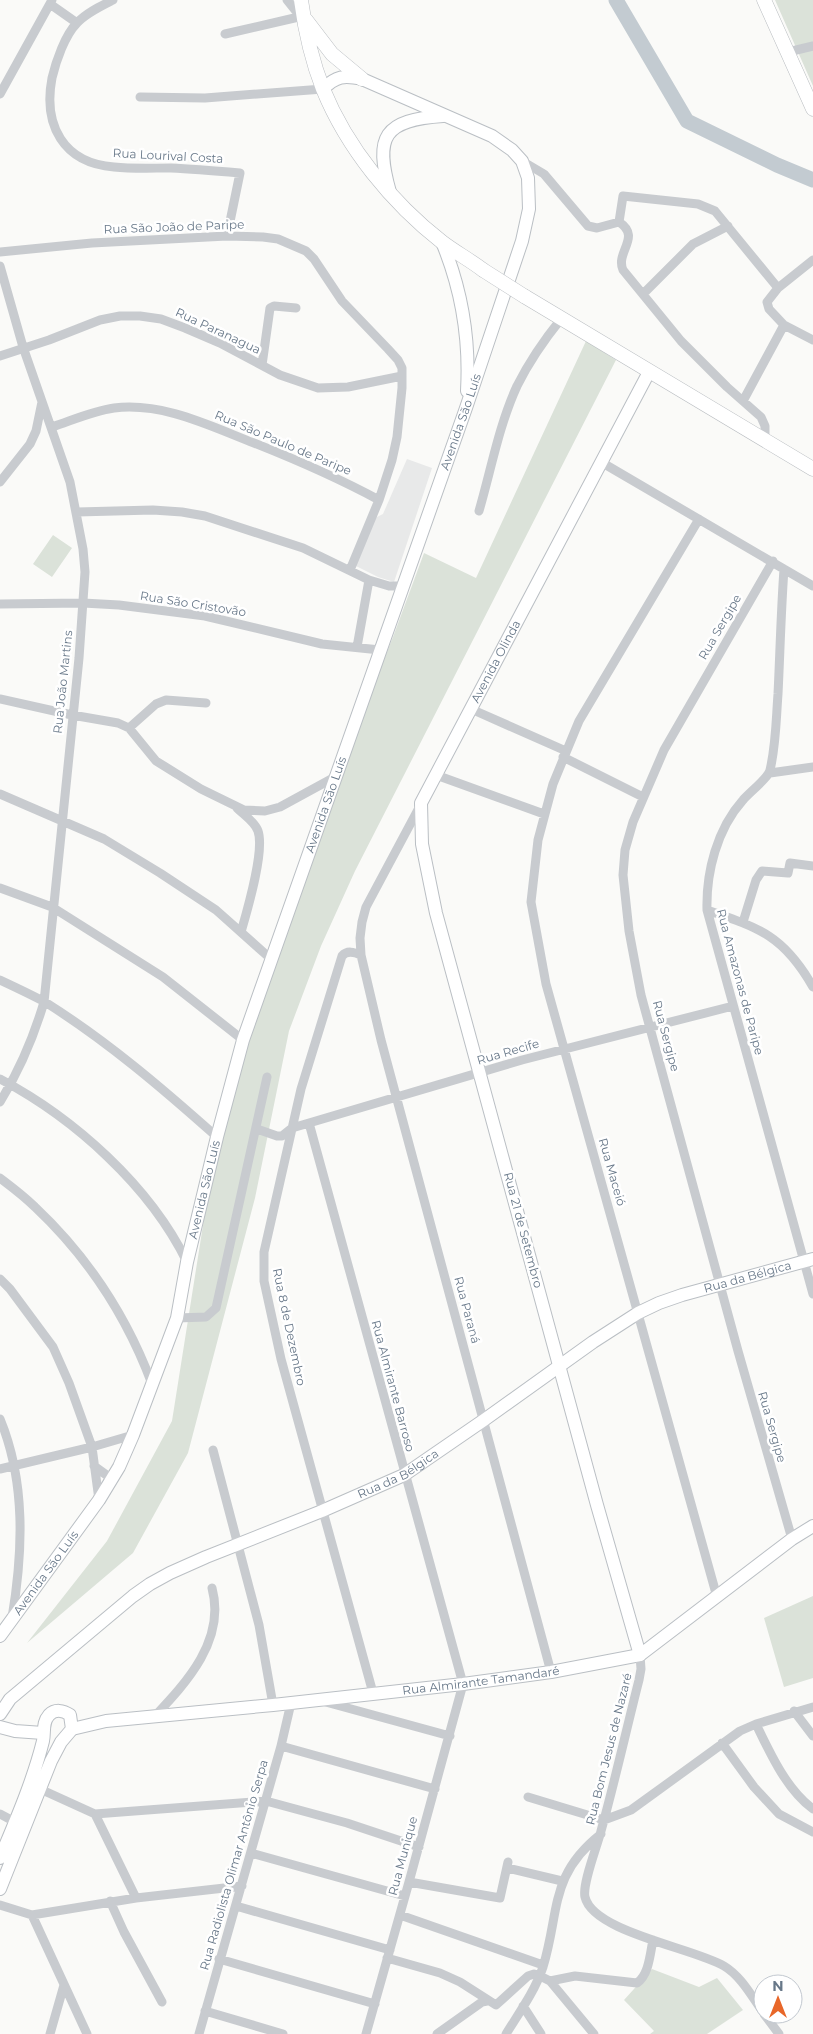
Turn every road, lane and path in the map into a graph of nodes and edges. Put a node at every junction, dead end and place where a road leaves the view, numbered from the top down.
1 (113, 0) edge
2 (287, 0) edge
3 (300, 0) edge
4 (764, 0) edge
5 (52, 2) edge
6 (303, 16) junction
7 (77, 23) junction
8 (225, 34) dead end
9 (813, 46) edge
10 (788, 52) junction
11 (362, 79) junction
12 (323, 89) junction
13 (0, 94) edge
14 (140, 97) dead end
15 (813, 109) edge
16 (444, 116) junction
17 (522, 161) junction
18 (390, 192) junction
19 (619, 222) junction
20 (728, 226) junction
21 (227, 236) junction
22 (442, 242) junction
23 (0, 252) edge
24 (813, 260) edge
25 (0, 266) edge
26 (778, 288) junction
27 (643, 294) junction
28 (296, 308) dead end
29 (561, 319) junction
30 (784, 324) junction
31 (813, 340) edge
32 (23, 347) junction
33 (0, 356) edge
34 (262, 365) junction
35 (649, 372) junction
36 (402, 376) junction
37 (42, 401) junction
38 (743, 401) junction
39 (466, 408) junction
40 (52, 427) junction
41 (765, 441) junction
42 (601, 462) junction
43 (813, 469) edge
44 (0, 482) edge
45 (379, 500) junction
46 (479, 511) dead end
47 (77, 512) junction
48 (699, 519) junction
49 (773, 562) junction
50 (784, 569) junction
51 (350, 570) junction
52 (370, 580) junction
53 (402, 586) junction
54 (813, 586) edge
55 (84, 603) junction
56 (0, 604) edge
57 (357, 647) junction
58 (380, 650) junction
59 (0, 699) edge
60 (206, 702) dead end
61 (470, 709) junction
62 (72, 716) junction
63 (129, 728) junction
64 (565, 754) junction
65 (813, 767) edge
66 (770, 773) junction
67 (436, 774) junction
68 (335, 777) junction
69 (0, 794) edge
70 (643, 797) junction
71 (421, 803) junction
72 (235, 807) junction
73 (544, 814) junction
74 (62, 820) junction
75 (813, 866) edge
76 (0, 888) edge
77 (52, 908) junction
78 (707, 910) junction
79 (743, 922) junction
80 (241, 932) junction
81 (360, 955) junction
82 (271, 958) junction
83 (0, 980) edge
84 (813, 986) edge
85 (44, 1002) junction
86 (733, 1006) junction
87 (651, 1028) junction
88 (243, 1040) junction
89 (565, 1049) junction
90 (480, 1073) junction
91 (268, 1077) dead end
92 (0, 1079) edge
93 (11, 1085) junction
94 (397, 1096) junction
95 (0, 1102) edge
96 (309, 1123) junction
97 (292, 1128) junction
98 (257, 1129) junction
99 (217, 1137) junction
100 (0, 1178) edge
101 (808, 1260) edge
102 (187, 1262) junction
103 (0, 1279) edge
104 (719, 1284) junction
105 (813, 1294) edge
106 (638, 1313) junction
107 (177, 1318) junction
108 (559, 1366) junction
109 (152, 1384) junction
110 (0, 1419) edge
111 (484, 1420) junction
112 (133, 1435) junction
113 (92, 1447) junction
114 (213, 1450) dead end
115 (15, 1466) junction
116 (94, 1466) junction
117 (0, 1469) edge
118 (404, 1474) junction
119 (112, 1479) junction
120 (98, 1500) junction
121 (322, 1511) junction
122 (813, 1526) edge
123 (792, 1539) junction
124 (238, 1544) junction
125 (17, 1583) junction
126 (212, 1588) dead end
127 (28, 1595) junction
128 (717, 1597) junction
129 (12, 1619) junction
130 (0, 1636) edge
131 (640, 1654) junction
132 (551, 1672) junction
133 (462, 1684) junction
134 (374, 1693) junction
135 (317, 1700) junction
136 (291, 1703) junction
137 (273, 1705) junction
138 (813, 1707) edge
139 (794, 1711) junction
140 (0, 1714) edge
141 (70, 1715) junction
142 (154, 1717) junction
143 (106, 1721) junction
144 (756, 1724) junction
145 (0, 1727) edge
146 (72, 1729) junction
147 (43, 1734) junction
148 (450, 1736) junction
149 (813, 1736) edge
150 (722, 1743) junction
151 (282, 1746) junction
152 (40, 1789) junction
153 (435, 1789) junction
154 (528, 1797) dead end
155 (266, 1801) junction
156 (813, 1809) edge
157 (0, 1814) edge
158 (96, 1814) junction
159 (604, 1820) junction
160 (15, 1822) junction
161 (813, 1832) edge
162 (601, 1834) junction
163 (419, 1846) junction
164 (251, 1852) junction
165 (0, 1858) edge
166 (562, 1881) junction
167 (409, 1882) junction
168 (242, 1886) junction
169 (0, 1889) edge
170 (405, 1896) junction
171 (136, 1898) junction
172 (110, 1901) junction
173 (0, 1905) edge
174 (236, 1906) junction
175 (32, 1915) junction
176 (400, 1915) junction
177 (653, 1940) junction
178 (389, 1954) junction
179 (219, 1959) junction
180 (543, 1964) junction
181 (540, 1976) junction
182 (550, 1981) junction
183 (64, 1985) junction
184 (753, 1998) edge
185 (487, 2001) junction
186 (162, 2002) dead end
187 (375, 2004) junction
188 (523, 2006) junction
189 (204, 2011) junction
190 (50, 2034) edge
191 (87, 2034) edge
192 (199, 2034) edge
193 (283, 2034) edge
194 (366, 2034) edge
195 (437, 2034) edge
196 (506, 2034) edge
197 (541, 2034) edge
198 (594, 2034) edge

1 - 7 street, Rua Lourival Costa
2 - 6 street
3 - 6 main road
4 - 10 main road
5 - 7 street
5 - 13 street
6 - 8 street
6 - 11 main road
6 - 12 main road
7 - 21 street, Rua Lourival Costa
9 - 10 street
10 - 15 main road
11 - 12 main road
11 - 16 main road
12 - 14 street
12 - 18 main road
16 - 17 main road
16 - 18 main road
17 - 19 street
17 - 39 main road, Avenida São Luís
18 - 22 main road
19 - 20 street
19 - 27 street
20 - 26 street
20 - 27 street
21 - 23 street, Rua São João de Paripe
21 - 36 street, Rua São João de Paripe
22 - 29 main road, bridge
22 - 39 main road
24 - 26 street
25 - 32 street, Rua João Martins
26 - 30 street
27 - 38 street
28 - 34 street
29 - 35 main road
29 - 46 street
30 - 31 street
30 - 38 street
32 - 33 street, Rua Paranagua
32 - 34 street, Rua Paranagua
32 - 37 street, Rua João Martins
34 - 36 street, Rua Paranagua
35 - 41 main road
35 - 42 main road, Avenida Olinda
36 - 45 street
37 - 40 street, Rua João Martins
37 - 44 street
38 - 41 street
39 - 53 main road, Avenida São Luís
40 - 45 street, Rua São Paulo de Paripe
40 - 47 street, Rua João Martins
41 - 43 main road
42 - 48 street
42 - 61 main road, Avenida Olinda
45 - 51 street
47 - 51 street
47 - 55 street, Rua João Martins
48 - 49 street
48 - 64 street, Rua Maceió
49 - 50 street
49 - 70 street, Rua Sergipe
50 - 54 street
50 - 66 street
51 - 52 street
52 - 53 street
52 - 57 street
53 - 58 main road, Avenida São Luís
55 - 56 street, Rua São Cristovão
55 - 57 street, Rua São Cristovão
55 - 62 street, Rua João Martins
57 - 58 street, Rua São Cristovão
58 - 68 main road, Avenida São Luís
59 - 62 street
60 - 63 street
61 - 64 street
61 - 67 main road, Avenida Olinda
62 - 63 street
62 - 74 street, Rua João Martins
63 - 72 street
64 - 70 street
64 - 73 street, Rua Maceió
65 - 66 street
66 - 78 street, Rua Amazonas de Paripe
67 - 71 main road, Avenida Olinda
67 - 73 street
68 - 72 street
68 - 82 main road, Avenida São Luís
69 - 74 street
70 - 87 street, Rua Sergipe
71 - 81 street, Avenida Olinda
71 - 90 main road, Rua 21 de Setembro
72 - 80 street
73 - 89 street, Rua Maceió
74 - 77 street, Rua João Martins
74 - 80 street
75 - 79 street
76 - 77 street
77 - 85 street, Rua João Martins
77 - 88 street
78 - 79 street
78 - 86 street, Rua Amazonas de Paripe
79 - 84 street
80 - 82 street
81 - 94 street, Rua Paraná
81 - 97 street, Rua 8 de Dezembro
82 - 88 main road, Avenida São Luís
83 - 85 street
85 - 93 street, Rua João Martins
85 - 99 street
86 - 87 street, Rua Recife
86 - 101 street, Rua Amazonas de Paripe
87 - 89 street, Rua Recife
87 - 104 street, Rua Sergipe
88 - 99 main road, Avenida São Luís
89 - 90 street, Rua Recife
89 - 106 street, Rua Maceió
90 - 94 street, Rua Recife
90 - 108 main road, Rua 21 de Setembro
91 - 98 street
92 - 93 street
93 - 95 street, Rua João Martins
93 - 102 street
94 - 96 street, Rua Recife
94 - 111 street, Rua Paraná
96 - 97 street, Rua Recife
96 - 118 street, Rua Almirante Barroso
97 - 98 street, Rua Recife
97 - 121 street, Rua 8 de Dezembro
98 - 107 street
99 - 102 main road, Avenida São Luís
100 - 109 street
101 - 104 main road, Rua da Bélgica
101 - 105 street, Rua Amazonas de Paripe
102 - 107 main road, Avenida São Luís
103 - 113 street
104 - 106 main road, Rua da Bélgica
104 - 123 street, Rua Sergipe
106 - 108 main road, Rua da Bélgica
106 - 128 street, Rua Maceió
107 - 109 main road, Avenida São Luís
108 - 111 main road, Rua da Bélgica
108 - 131 main road, Rua 21 de Setembro
109 - 112 main road, Avenida São Luís
110 - 115 street
111 - 118 main road, Rua da Bélgica
111 - 132 street, Rua Paraná
112 - 113 street
112 - 119 main road, Avenida São Luís
113 - 115 street
113 - 116 street
114 - 124 street
115 - 117 street
115 - 125 street
116 - 119 street
116 - 120 street
118 - 121 main road, Rua da Bélgica
118 - 133 street, Rua Almirante Barroso
119 - 120 main road, Avenida São Luís
120 - 127 main road, Avenida São Luís
121 - 124 main road, Rua da Bélgica
121 - 134 street, Rua 8 de Dezembro
122 - 123 main road, Rua Almirante Tamandaré
123 - 128 main road, Rua Almirante Tamandaré
124 - 137 street
124 - 140 main road, Rua da Bélgica
125 - 127 street
125 - 129 street
126 - 142 street
127 - 129 main road, Avenida São Luís
128 - 131 main road, Rua Almirante Tamandaré
129 - 130 main road, Avenida São Luís
131 - 132 main road, Rua Almirante Tamandaré
131 - 159 street, Rua Bom Jesus de Nazaré
132 - 133 main road, Rua Almirante Tamandaré
133 - 134 main road, Rua Almirante Tamandaré
133 - 148 street, Rua Munique
134 - 135 main road, Rua Almirante Tamandaré
135 - 136 main road, Rua Almirante Tamandaré
135 - 148 street
136 - 137 main road, Rua Almirante Tamandaré
136 - 151 street, Rua Radiolista Olimar Antônio Serpa
137 - 142 main road, Rua Almirante Tamandaré
138 - 139 street
139 - 144 street
139 - 149 street
141 - 143 main road, Rua Almirante Tamandaré
141 - 146 main road
141 - 147 main road, Rua Almirante Tamandaré
142 - 143 main road, Rua Almirante Tamandaré
143 - 146 main road, Rua Almirante Tamandaré
144 - 150 street
144 - 156 street
145 - 147 main road
146 - 152 main road
147 - 160 main road
148 - 153 street, Rua Munique
150 - 159 street
150 - 161 street
151 - 153 street
151 - 155 street, Rua Radiolista Olimar Antônio Serpa
152 - 158 street
152 - 169 main road
153 - 163 street, Rua Munique
154 - 159 street
155 - 158 street
155 - 163 street
155 - 164 street, Rua Radiolista Olimar Antônio Serpa
157 - 160 street
158 - 171 street
159 - 162 street, Rua Bom Jesus de Nazaré
160 - 165 main road
162 - 166 street, Rua Bom Jesus de Nazaré
162 - 177 street
163 - 167 street, Rua Munique
164 - 168 street, Rua Radiolista Olimar Antônio Serpa
164 - 170 street
166 - 167 street
166 - 180 street, Rua Bom Jesus de Nazaré
167 - 170 street, Rua Munique
168 - 171 street
168 - 174 street, Rua Radiolista Olimar Antônio Serpa
170 - 176 street, Rua Munique
171 - 172 street
172 - 175 street
172 - 186 street
173 - 175 street
174 - 178 street
174 - 179 street, Rua Radiolista Olimar Antônio Serpa
175 - 183 street
176 - 178 street, Rua Munique
176 - 180 street
177 - 182 street
177 - 184 street
178 - 185 street
178 - 187 street, Rua Munique
179 - 187 street
179 - 189 street, Rua Radiolista Olimar Antônio Serpa
180 - 181 street, Rua Bom Jesus de Nazaré
181 - 182 street
181 - 185 street
181 - 188 street, Rua Bom Jesus de Nazaré
182 - 198 street
183 - 190 street
183 - 191 street
185 - 195 street
187 - 194 street, Rua Munique
188 - 196 street, Rua Bom Jesus de Nazaré
188 - 197 street
189 - 192 street, Rua Radiolista Olimar Antônio Serpa
189 - 193 street

